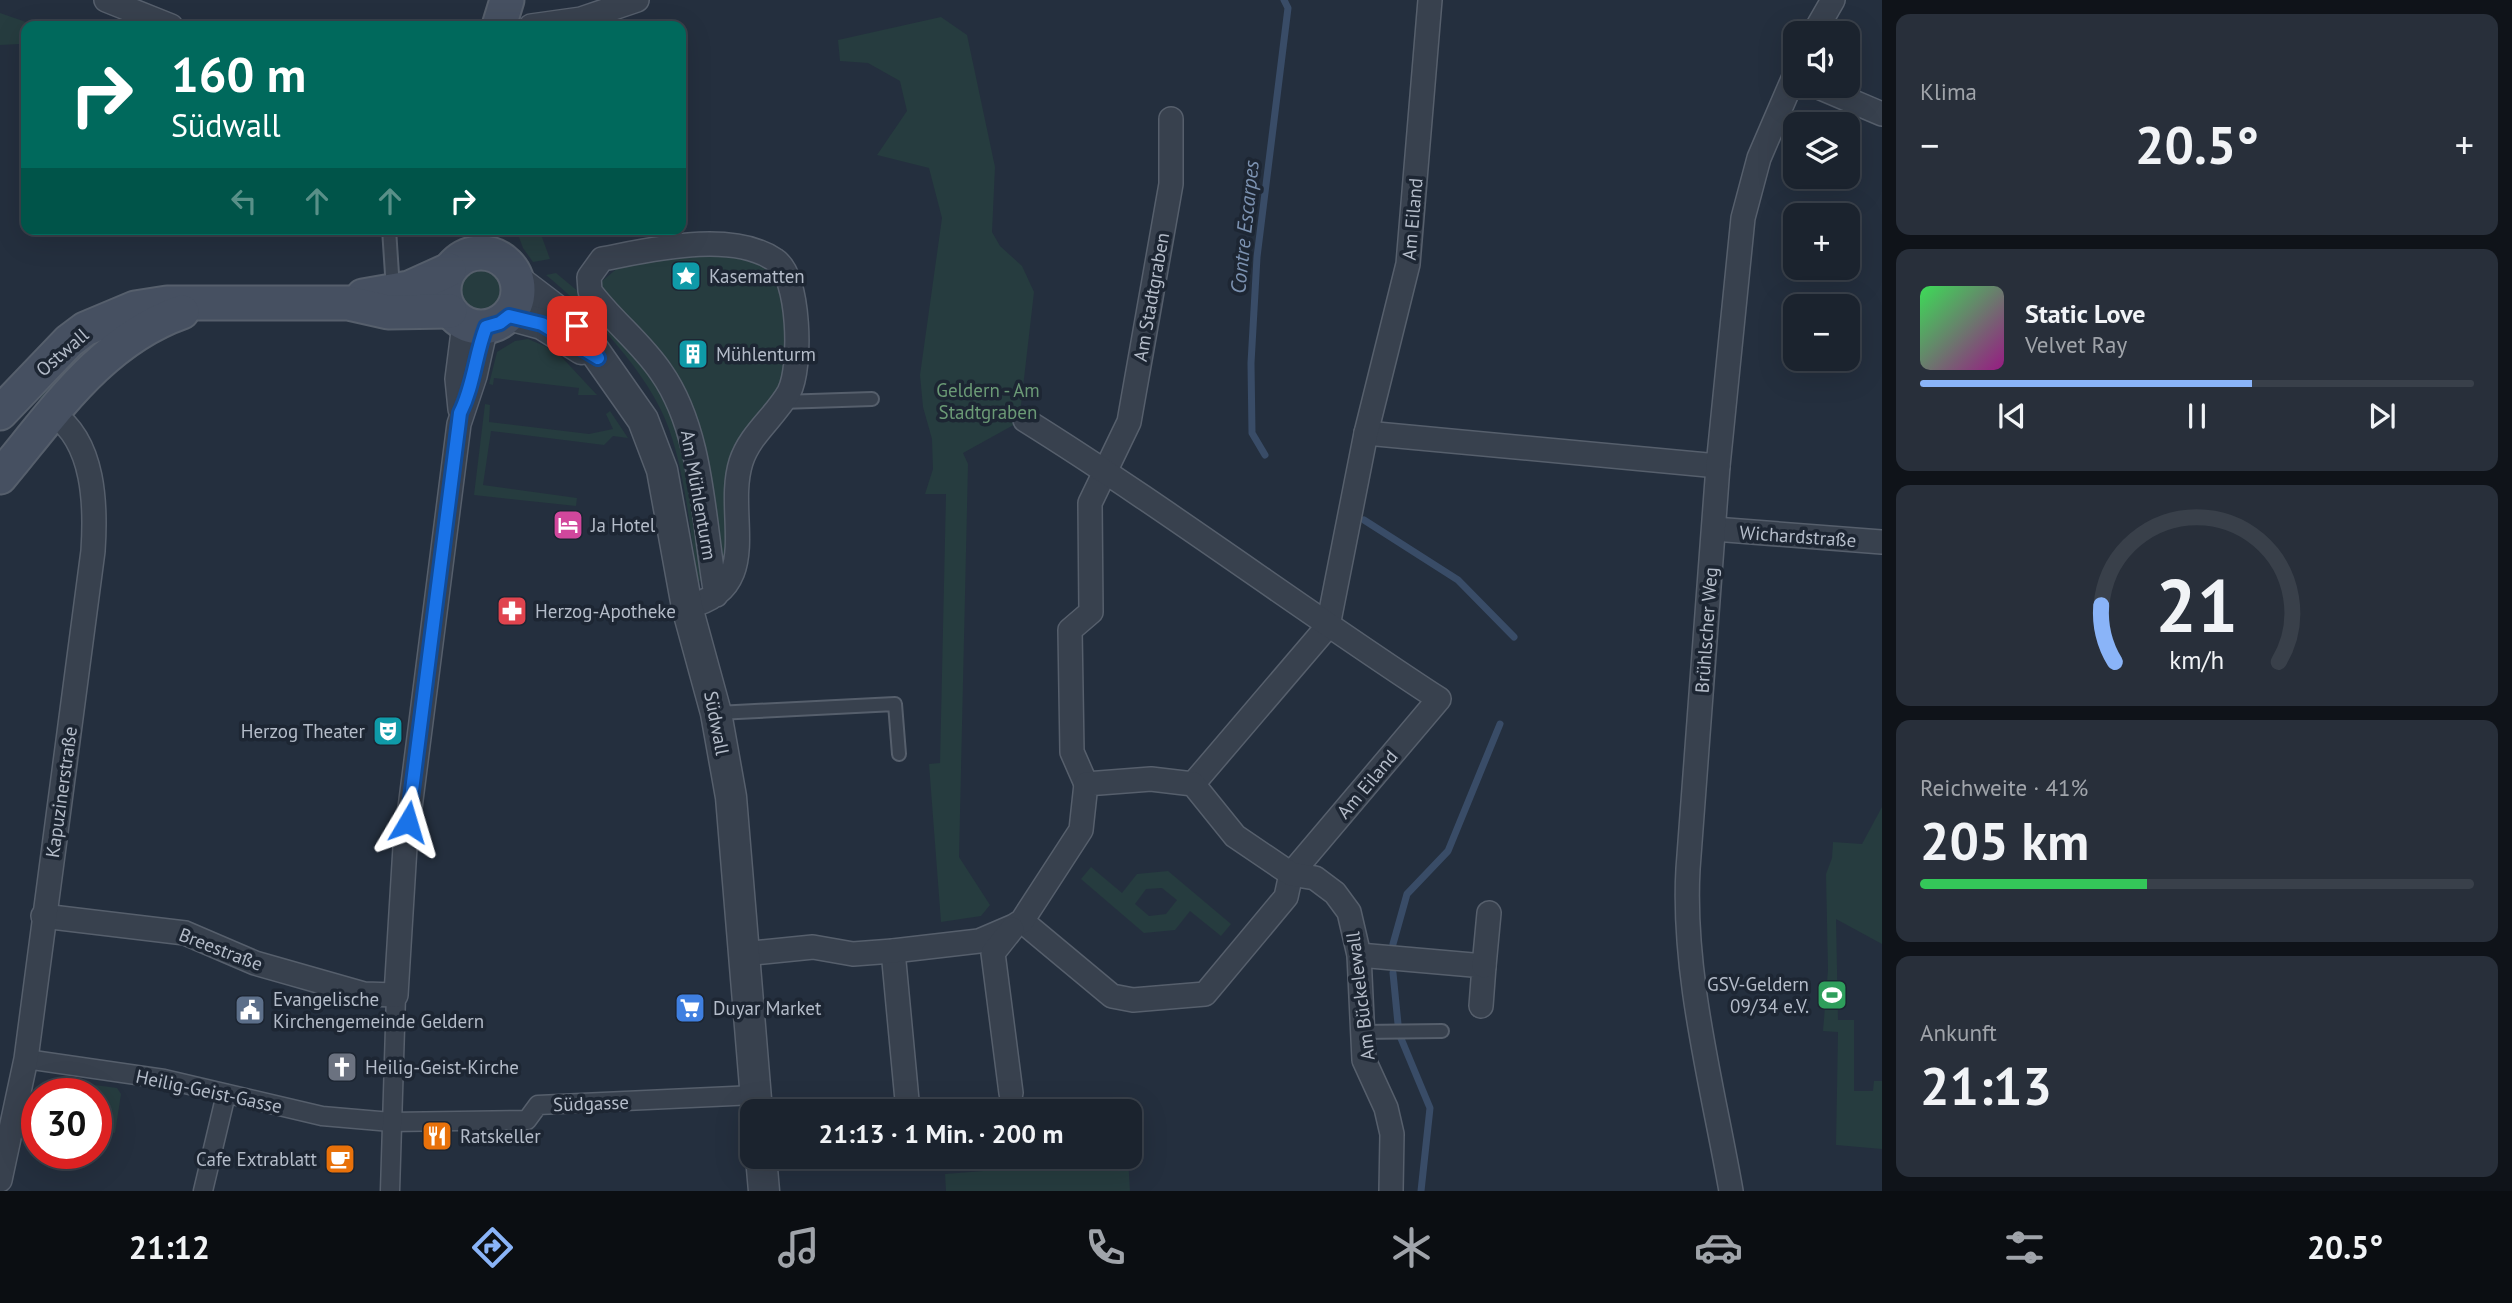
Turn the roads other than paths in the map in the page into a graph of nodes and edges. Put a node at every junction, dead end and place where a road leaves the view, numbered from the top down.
1 (106, 0) edge
2 (507, 0) edge
3 (637, 0) edge
4 (1430, 0) edge
5 (1833, 0) edge
6 (158, 21) edge
7 (501, 21) edge
8 (567, 21) edge
9 (1821, 21) edge
10 (1785, 98) edge
11 (1840, 98) edge
12 (1882, 114) edge
13 (1171, 119) dead end
14 (389, 235) edge
15 (472, 248) edge
16 (518, 281) junction
17 (393, 289) junction
18 (348, 303) junction
19 (204, 305) junction
20 (477, 319) junction
21 (598, 358) junction
22 (872, 399) dead end
23 (781, 402) junction
24 (5, 407) edge
25 (53, 414) junction
26 (1025, 420) dead end
27 (1367, 433) junction
28 (1718, 466) junction
29 (1105, 470) junction
30 (0, 477) edge
31 (1714, 529) junction
32 (1882, 542) edge
33 (716, 595) junction
34 (687, 607) junction
35 (1328, 626) junction
36 (716, 713) junction
37 (899, 754) dead end
38 (1086, 784) junction
39 (1193, 784) junction
40 (1291, 874) junction
41 (1489, 913) dead end
42 (43, 916) junction
43 (1018, 924) junction
44 (893, 951) junction
45 (743, 954) junction
46 (1359, 955) junction
47 (1484, 966) junction
48 (396, 995) junction
49 (1481, 1006) dead end
50 (1442, 1031) dead end
51 (1362, 1032) junction
52 (26, 1059) junction
53 (1011, 1093) dead end
54 (226, 1094) junction
55 (756, 1099) edge
56 (907, 1099) edge
57 (740, 1103) edge
58 (391, 1122) junction
59 (762, 1169) edge
60 (0, 1180) edge
61 (203, 1191) edge
62 (390, 1191) edge
63 (764, 1191) edge
64 (1391, 1191) edge
65 (1731, 1191) edge

1 - 6 street
2 - 7 main road
3 - 8 street
4 - 27 street, Am Eiland
5 - 9 street
10 - 28 street, Brühlscher Weg
11 - 12 street
13 - 29 street, Am Stadtgraben
14 - 17 lane
15 - 16 main road
15 - 17 main road, Ostwall
15 - 20 main road
16 - 20 main road
16 - 21 street, Südwall
17 - 18 main road, Ostwall
18 - 19 main road, Ostwall
18 - 20 main road, Ostwall
19 - 24 main road, Ostwall
19 - 25 main road, Ostwall
20 - 21 street, Südwall
20 - 48 street
21 - 34 street, Südwall
22 - 23 lane
23 - 33 street, Am Mühlenturm
23 - 33 street, Am Mühlenturm
24 - 25 main road, Ostwall
25 - 30 main road, Ostwall
25 - 42 street, Kapuzinerstraße
26 - 29 street
27 - 28 street
27 - 35 street, Am Eiland
28 - 31 street, Brühlscher Weg
29 - 35 street, Am Eiland
29 - 38 street, Am Stadtgraben
31 - 32 street, Wichardstraße
31 - 65 street, Brühlscher Weg
33 - 34 street
34 - 36 street, Südwall
35 - 39 street, Am Eiland
35 - 40 street, Am Eiland
36 - 37 lane
36 - 45 street, Südwall
38 - 39 street
38 - 43 street
39 - 40 street, Am Bückelewall
40 - 43 street
40 - 46 street, Am Bückelewall
41 - 47 street
42 - 48 street, Breestraße
42 - 52 street, Kapuzinerstraße
43 - 44 street
43 - 53 street
44 - 45 street
44 - 56 street
45 - 55 street, Südwall
46 - 47 street
46 - 51 street, Am Bückelewall
47 - 49 street
48 - 58 street
50 - 51 lane
51 - 64 street, Am Bückelewall
52 - 54 street, Heilig-Geist-Gasse
52 - 60 street, Kapuzinerstraße
54 - 58 street, Heilig-Geist-Gasse
54 - 61 street
57 - 58 street, Südgasse
58 - 62 street
59 - 63 street

